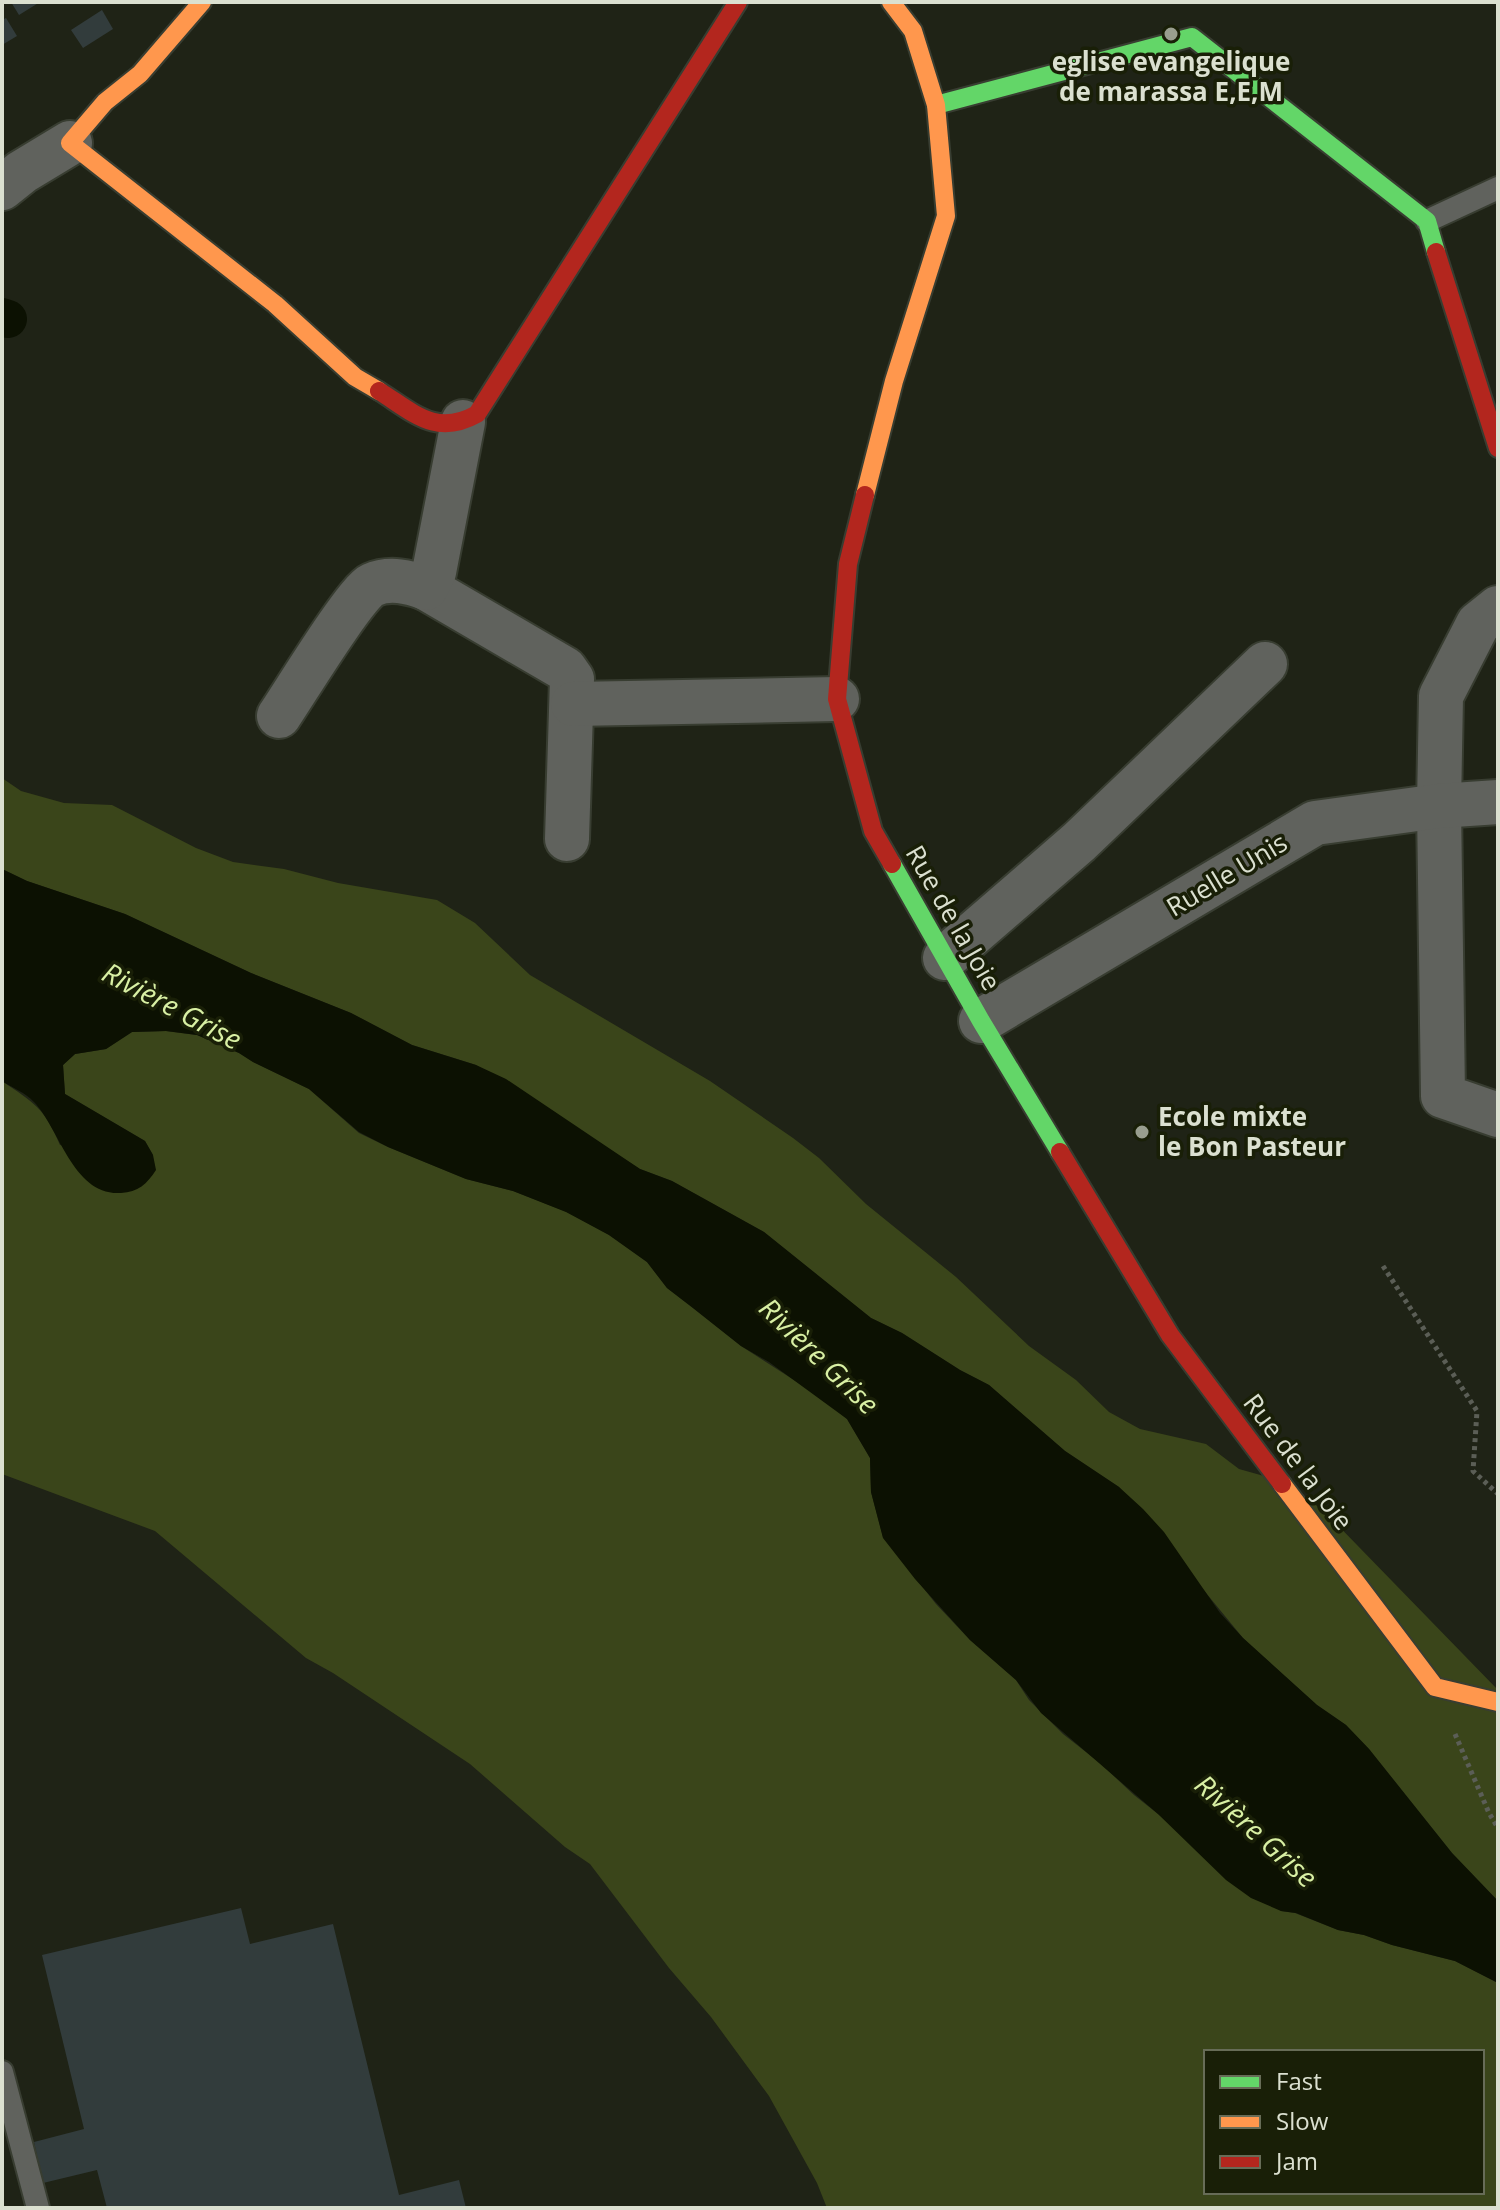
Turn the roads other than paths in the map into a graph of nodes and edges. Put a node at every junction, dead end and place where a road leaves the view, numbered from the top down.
1 (202, 2) edge
2 (738, 2) edge
3 (891, 2) edge
4 (936, 105) junction
5 (70, 143) junction
6 (9, 172) edge
7 (1498, 188) edge
8 (1427, 221) junction
9 (463, 422) junction
10 (1498, 448) edge
11 (426, 588) junction
12 (1498, 608) edge
13 (1265, 664) dead end
14 (837, 699) junction
15 (573, 704) junction
16 (279, 716) dead end
17 (1498, 802) edge
18 (1439, 806) junction
19 (567, 839) dead end
20 (945, 958) junction
21 (981, 1021) junction
22 (1498, 1115) edge
23 (1498, 1702) edge
24 (2, 2072) edge
25 (38, 2208) edge

1 - 5 street
2 - 9 street
3 - 4 street, Rue de la Joie
4 - 8 street
4 - 14 street, Rue de la Joie
5 - 6 street
5 - 9 street
7 - 8 lane
8 - 10 street
9 - 11 street
11 - 15 street
11 - 16 street
12 - 18 street
13 - 20 street
14 - 15 street
14 - 20 street, Rue de la Joie
15 - 19 street
17 - 18 street, Ruelle Unis
18 - 21 street, Ruelle Unis
18 - 22 street
20 - 21 street, Rue de la Joie
21 - 23 street, Rue de la Joie
24 - 25 lane

